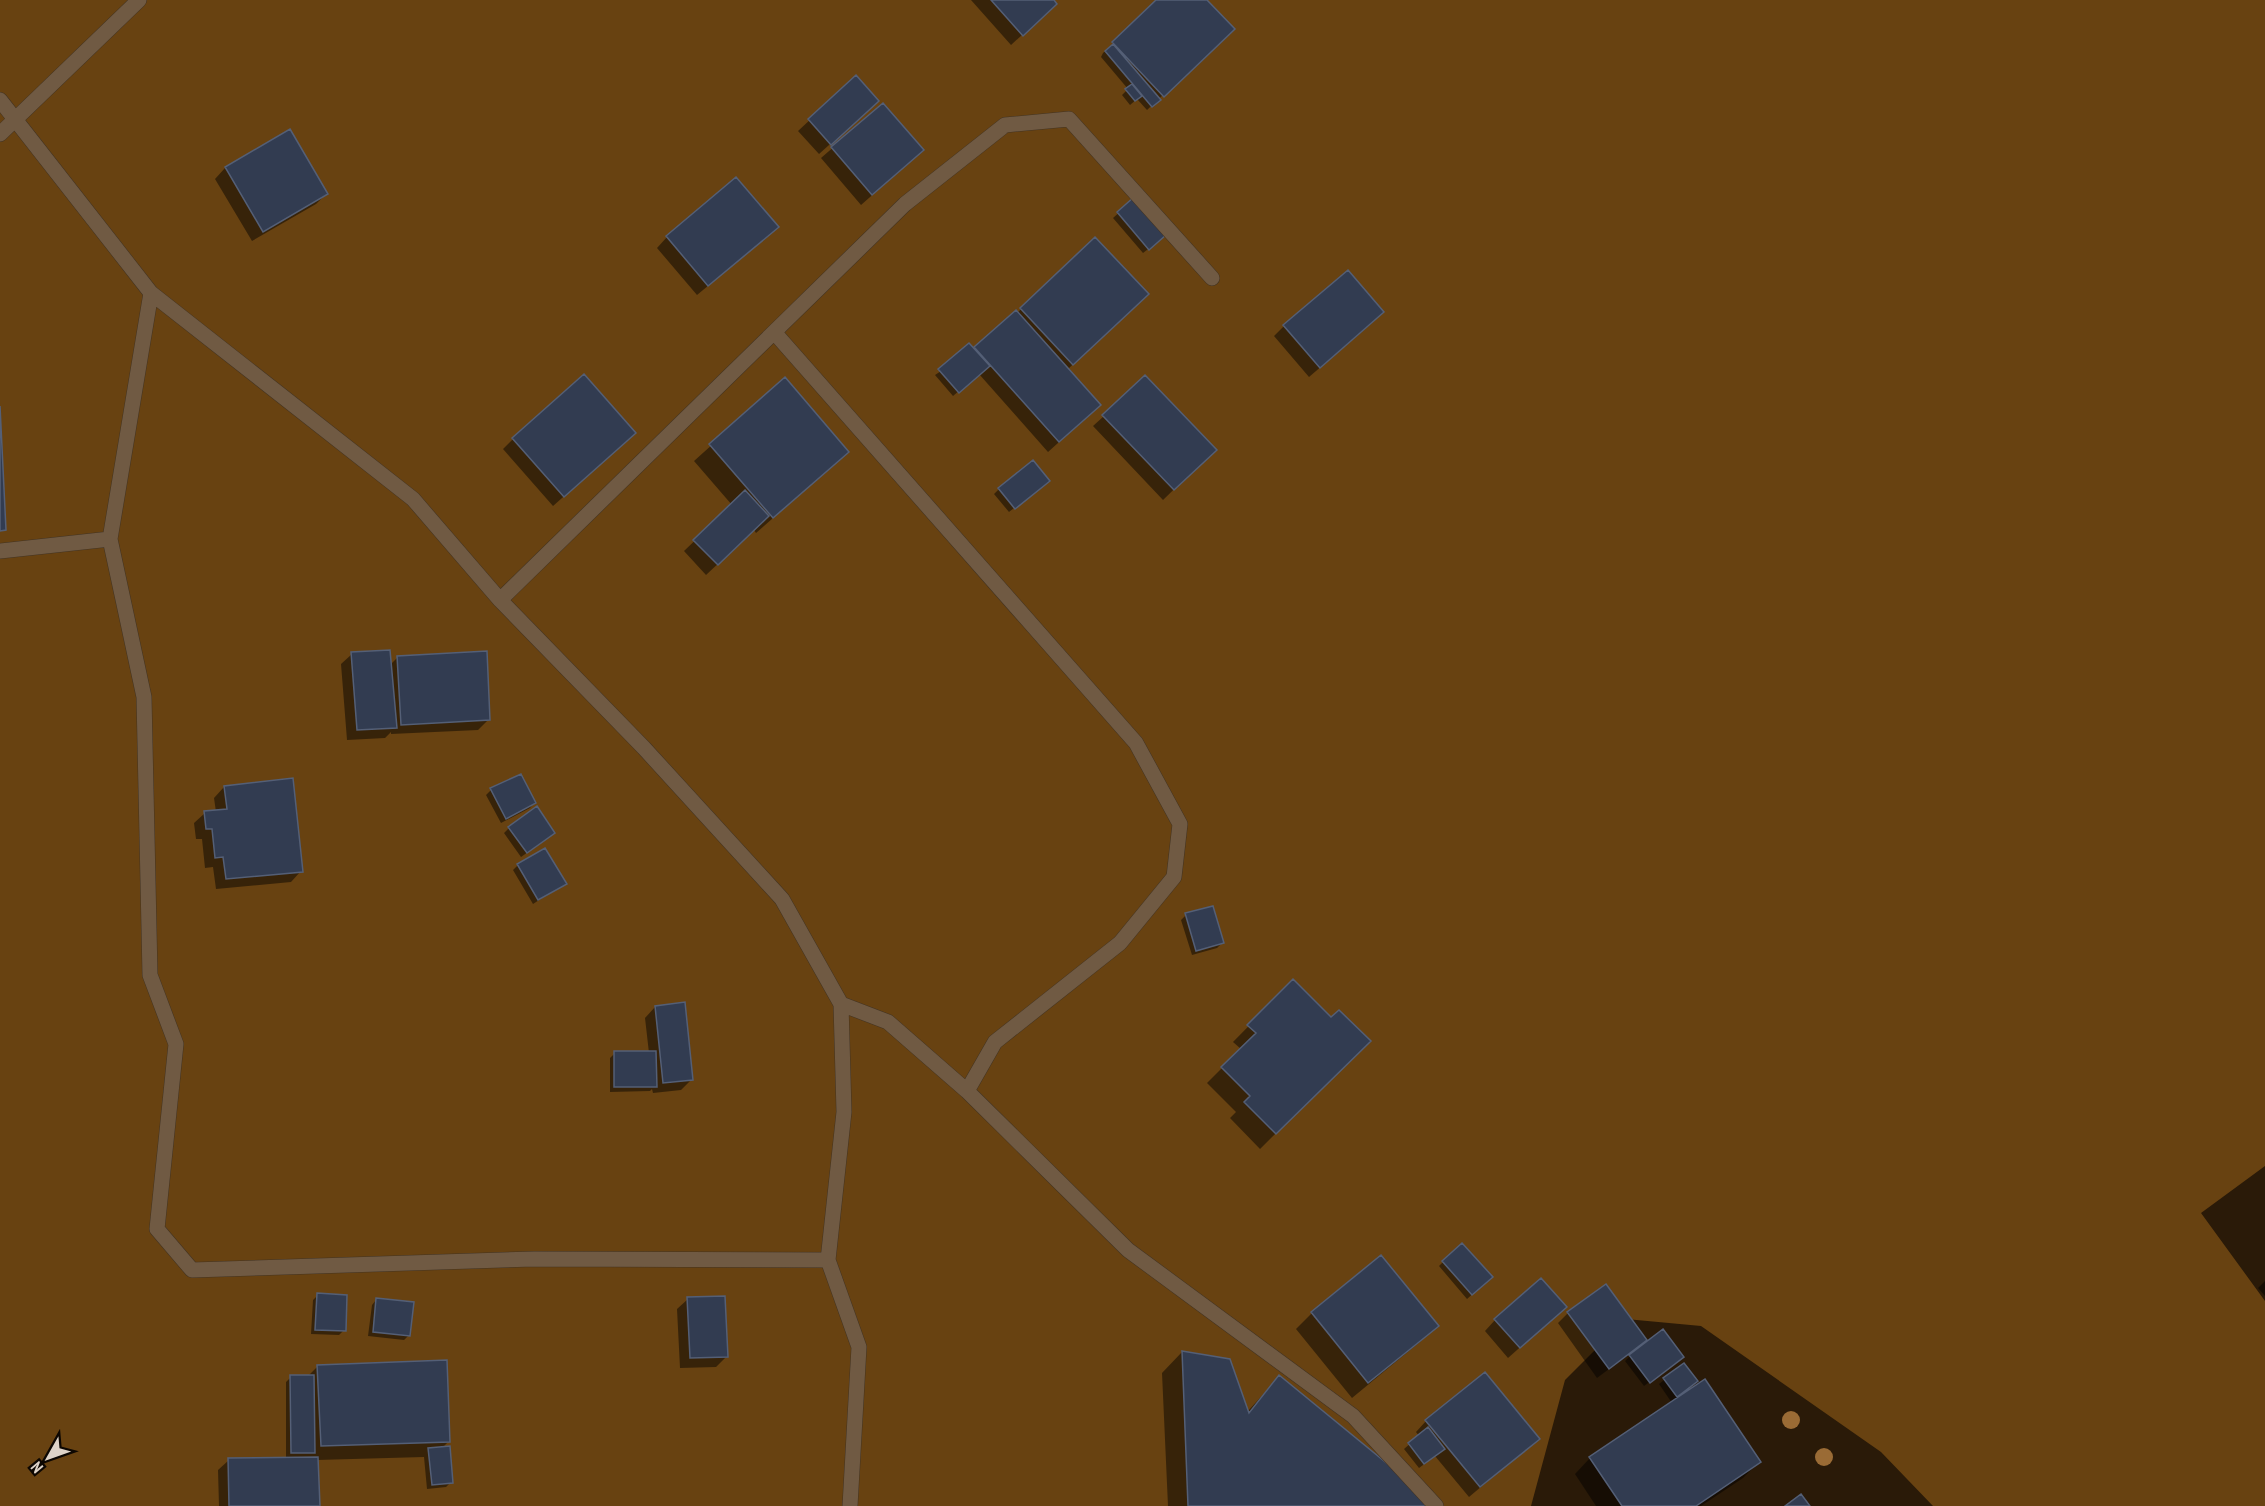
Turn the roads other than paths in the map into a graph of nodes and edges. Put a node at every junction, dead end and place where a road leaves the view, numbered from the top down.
1 (139, 0) edge
2 (0, 100) edge
3 (15, 121) junction
4 (0, 134) edge
5 (1212, 278) dead end
6 (151, 293) junction
7 (774, 332) junction
8 (110, 539) junction
9 (0, 551) edge
10 (500, 600) junction
11 (841, 1004) junction
12 (967, 1091) junction
13 (828, 1260) junction
14 (850, 1506) edge
15 (1436, 1506) edge

1 - 3 street
2 - 3 street
3 - 4 street
3 - 6 street
5 - 7 street
6 - 8 street
6 - 10 street
7 - 10 street
7 - 12 street
8 - 9 street
8 - 13 street
10 - 11 street
11 - 12 street
11 - 13 street
12 - 15 street
13 - 14 street

